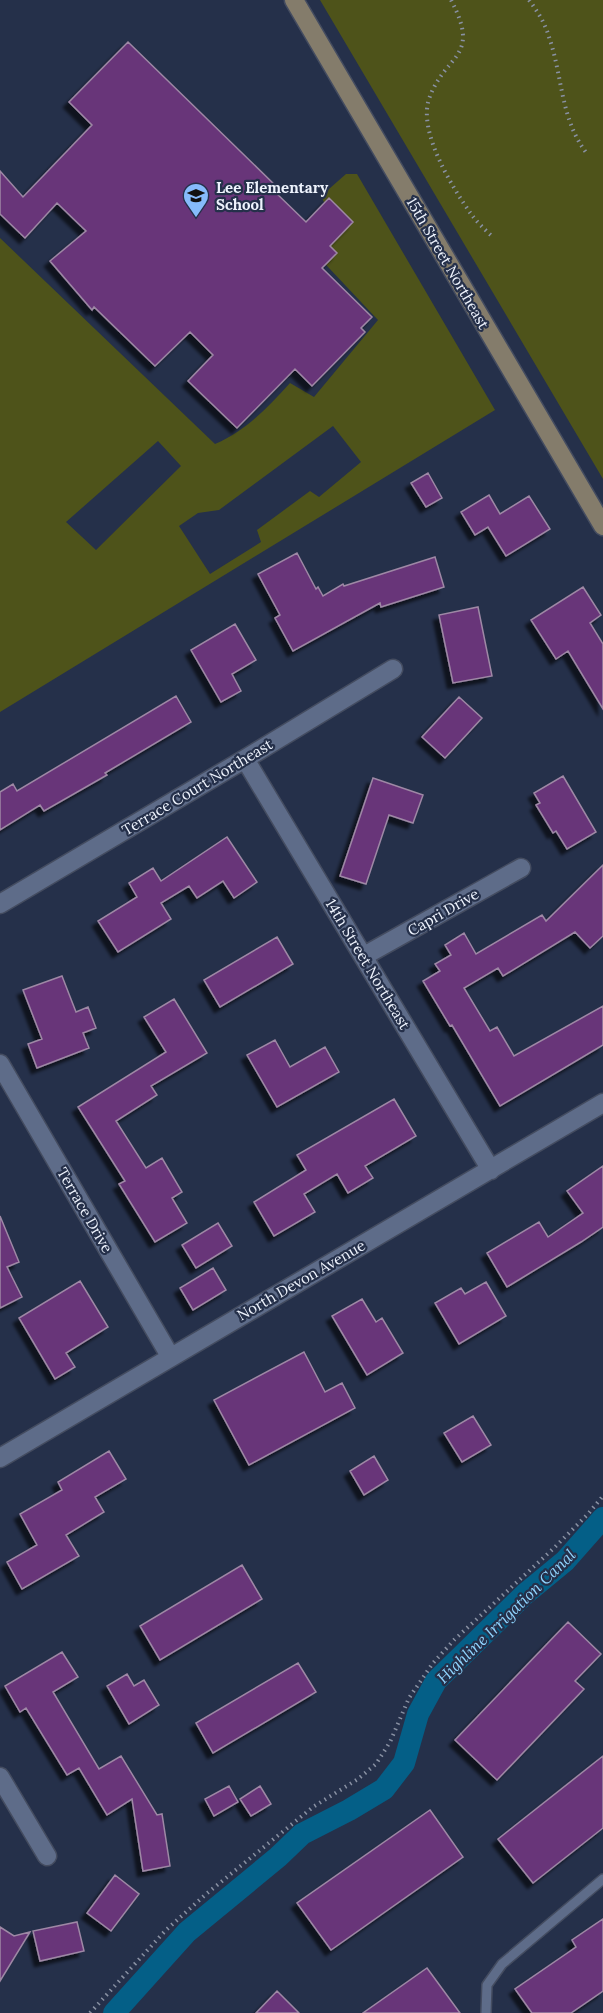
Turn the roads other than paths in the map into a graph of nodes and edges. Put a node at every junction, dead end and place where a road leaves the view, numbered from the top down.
1 (294, 0) edge
2 (603, 526) edge
3 (393, 669) dead end
4 (245, 759) junction
5 (521, 868) dead end
6 (0, 904) edge
7 (364, 956) junction
8 (0, 1064) edge
9 (603, 1103) edge
10 (491, 1170) junction
11 (170, 1356) junction
12 (0, 1458) edge
13 (0, 1777) edge
14 (47, 1856) dead end
15 (603, 1879) edge
16 (486, 2013) edge

1 - 2 street, 15th Street Northeast
3 - 4 street, Terrace Court Northeast
4 - 6 street, Terrace Court Northeast
4 - 7 street, 14th Street Northeast
5 - 7 street, Capri Drive
7 - 10 street, 14th Street Northeast
8 - 11 street, Terrace Drive
9 - 10 street, North Devon Avenue
10 - 11 street, North Devon Avenue
11 - 12 street, North Devon Avenue
13 - 14 street
15 - 16 lane

